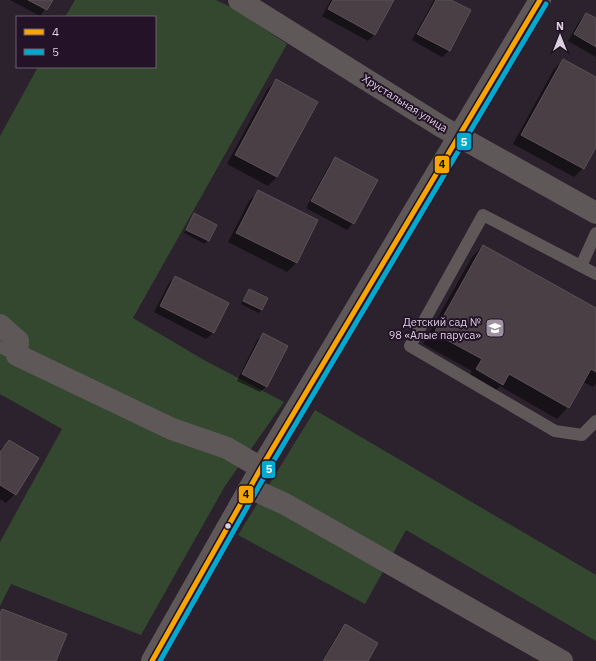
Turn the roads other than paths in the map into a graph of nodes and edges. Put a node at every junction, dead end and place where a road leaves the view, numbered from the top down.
1 (239, 0) edge
2 (540, 0) edge
3 (460, 136) junction
4 (596, 214) edge
5 (596, 233) edge
6 (581, 266) junction
7 (596, 274) edge
8 (0, 325) edge
9 (9, 351) edge
10 (596, 421) edge
11 (262, 468) junction
12 (250, 488) junction
13 (152, 661) edge
14 (562, 661) edge

1 - 3 street, Хрустальная улица
2 - 3 street
3 - 4 street, Хрустальная улица
3 - 11 street
5 - 6 lane
6 - 7 lane
6 - 10 lane
8 - 9 street
9 - 11 street
11 - 12 street
12 - 13 street
12 - 14 street

